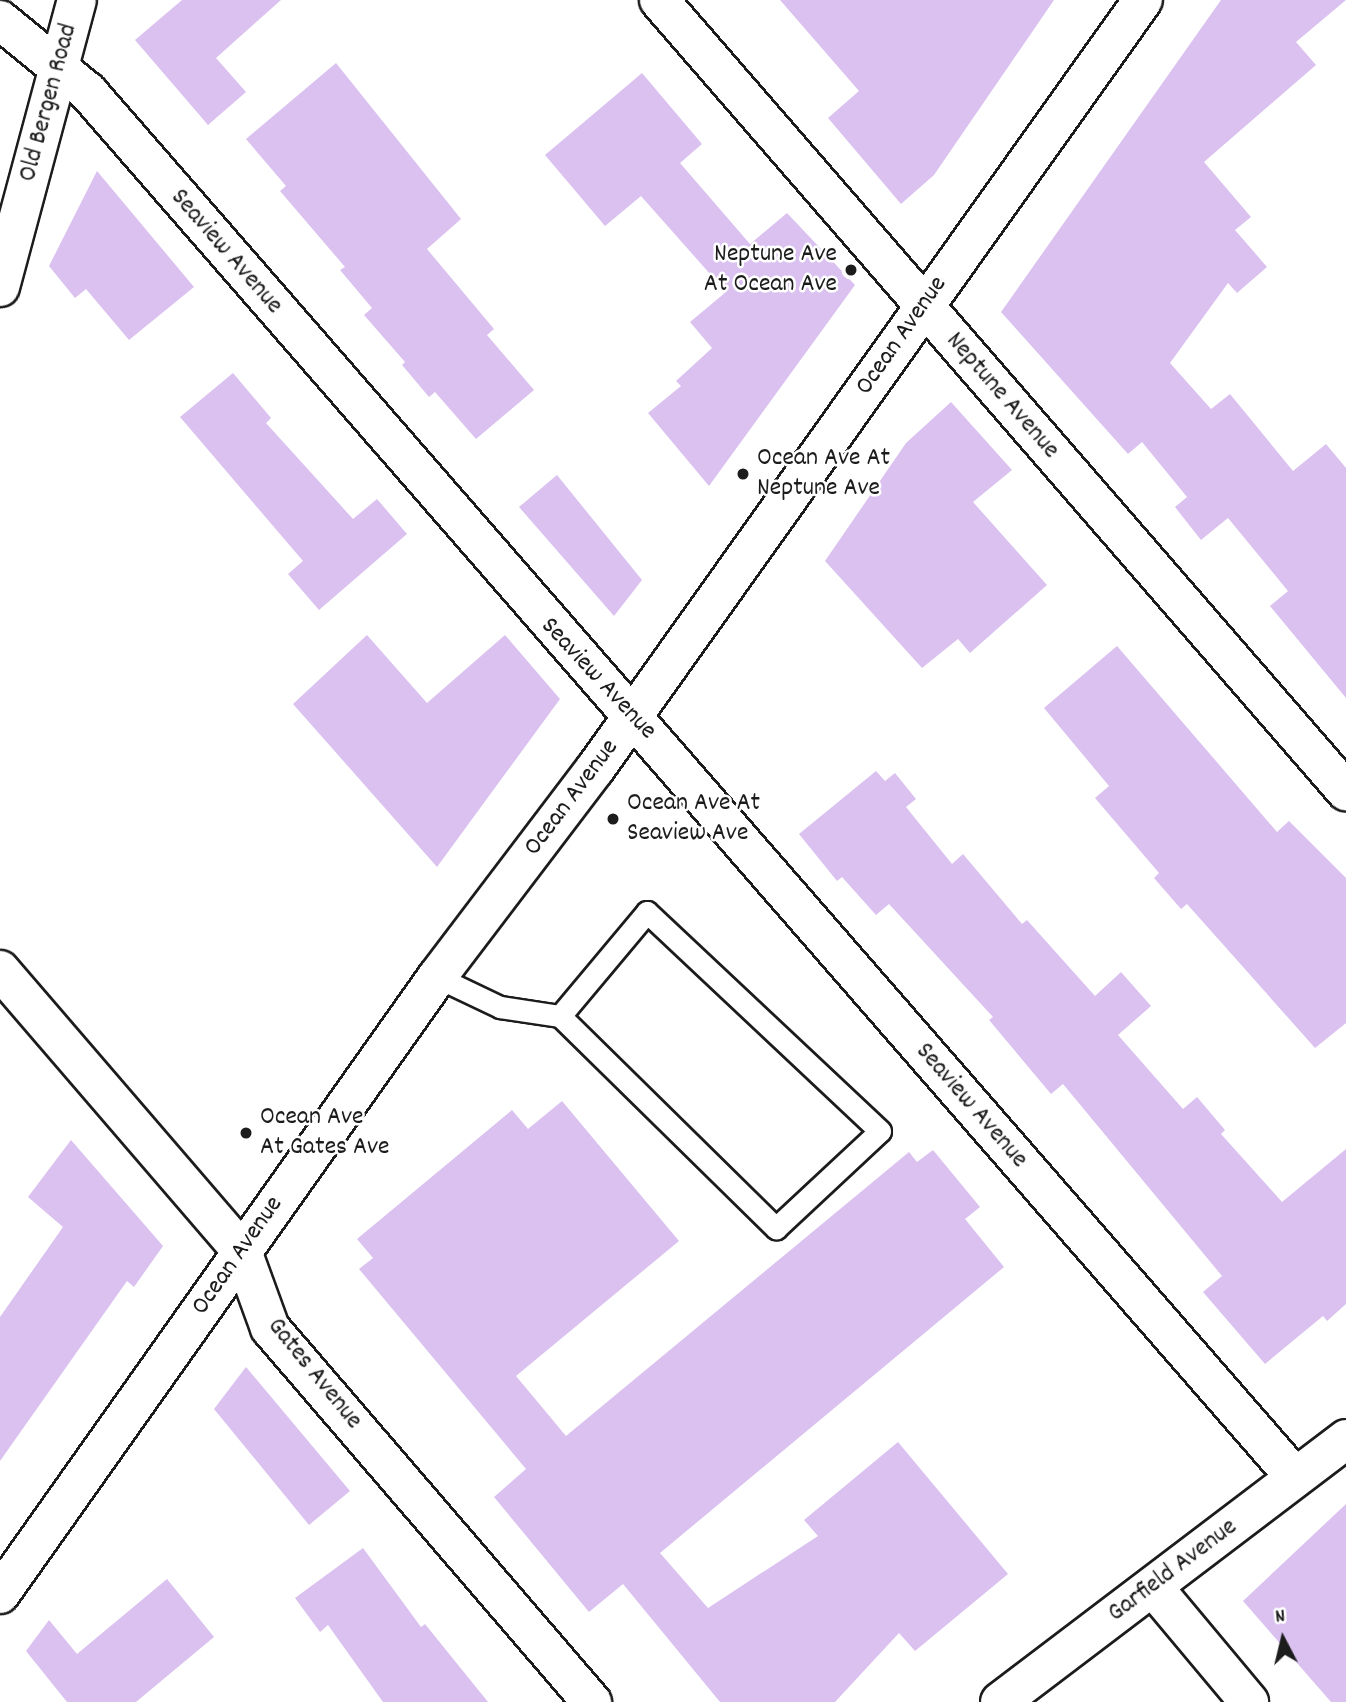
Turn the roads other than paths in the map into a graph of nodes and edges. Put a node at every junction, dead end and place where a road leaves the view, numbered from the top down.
1 (77, 0) edge
2 (659, 0) edge
3 (1143, 0) edge
4 (0, 20) edge
5 (56, 66) junction
6 (0, 287) edge
7 (924, 305) junction
8 (630, 719) junction
9 (1346, 790) edge
10 (0, 971) edge
11 (437, 977) junction
12 (560, 1016) junction
13 (242, 1251) junction
14 (1346, 1439) edge
15 (1294, 1477) junction
16 (1153, 1587) junction
17 (0, 1594) edge
18 (592, 1702) edge
19 (1000, 1702) edge
20 (1249, 1702) edge

1 - 5 street, Old Bergen Road
2 - 7 street, Neptune Avenue
3 - 7 street, Ocean Avenue
4 - 5 street, Seaview Avenue
5 - 6 street, Old Bergen Road
5 - 8 street, Seaview Avenue
7 - 8 street, Ocean Avenue
7 - 9 street, Neptune Avenue
8 - 11 street, Ocean Avenue
8 - 15 street, Seaview Avenue
10 - 13 street, Gates Avenue
11 - 12 lane
11 - 13 street, Ocean Avenue
12 - 12 lane
13 - 17 street, Ocean Avenue
13 - 18 street, Gates Avenue
14 - 15 street, Garfield Avenue
15 - 16 street, Garfield Avenue
16 - 19 street, Garfield Avenue
16 - 20 street

